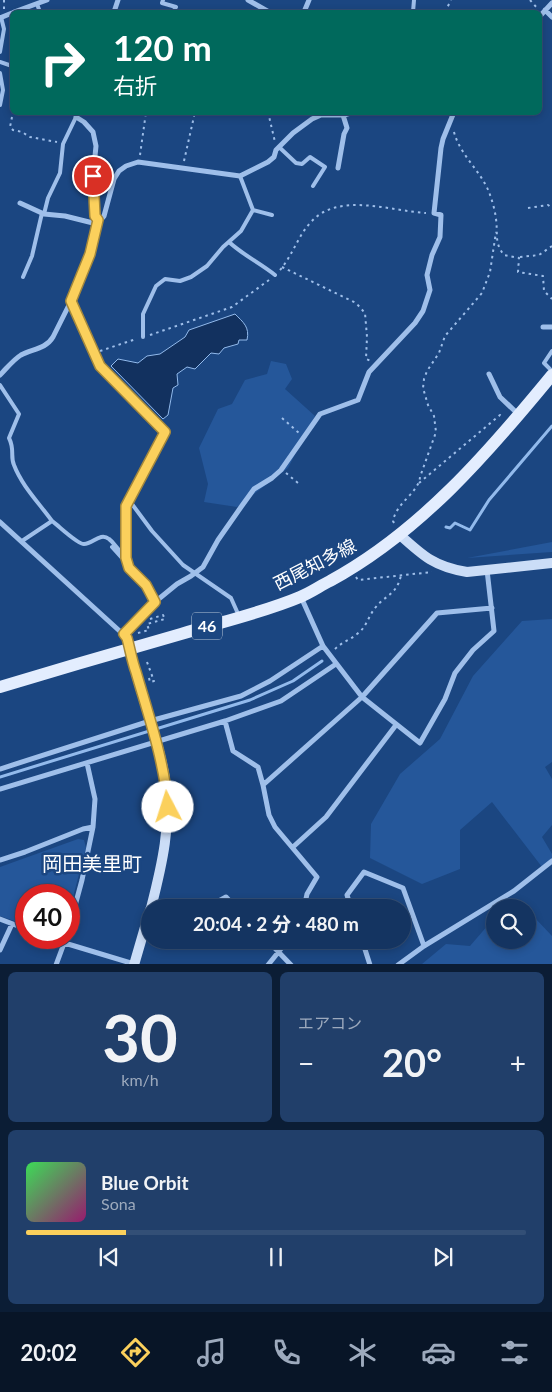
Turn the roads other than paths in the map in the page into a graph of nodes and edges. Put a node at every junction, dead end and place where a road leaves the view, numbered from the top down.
1 (47, 0) edge
2 (163, 0) edge
3 (248, 0) edge
4 (552, 3) edge
5 (37, 4) junction
6 (21, 10) edge
7 (39, 10) edge
8 (174, 10) edge
9 (266, 10) edge
10 (543, 13) edge
11 (1, 17) edge
12 (552, 18) edge
13 (0, 52) edge
14 (0, 73) edge
15 (1, 83) edge
16 (0, 106) edge
17 (76, 115) edge
18 (343, 115) joint
19 (453, 115) edge
20 (278, 148) junction
21 (338, 168) dead end
22 (240, 176) junction
23 (313, 186) dead end
24 (20, 203) dead end
25 (252, 210) junction
26 (43, 213) junction
27 (272, 216) dead end
28 (98, 222) junction
29 (229, 242) junction
30 (275, 274) dead end
31 (22, 277) dead end
32 (71, 301) junction
33 (543, 327) dead end
34 (552, 327) edge
35 (143, 337) dead end
36 (552, 351) edge
37 (552, 373) edge
38 (489, 374) dead end
39 (0, 375) edge
40 (0, 385) edge
41 (519, 415) junction
42 (129, 500) junction
43 (52, 521) junction
44 (0, 522) edge
45 (401, 534) junction
46 (22, 541) junction
47 (112, 547) dead end
48 (126, 557) junction
49 (552, 563) edge
50 (487, 570) junction
51 (196, 572) junction
52 (301, 596) junction
53 (155, 602) junction
54 (492, 608) junction
55 (239, 617) junction
56 (124, 634) junction
57 (324, 648) junction
58 (130, 649) junction
59 (335, 662) junction
60 (0, 687) edge
61 (362, 697) junction
62 (225, 721) junction
63 (151, 724) junction
64 (396, 725) junction
65 (156, 740) junction
66 (87, 763) junction
67 (0, 769) edge
68 (263, 785) junction
69 (0, 789) edge
70 (93, 828) junction
71 (293, 847) junction
72 (0, 860) edge
73 (552, 861) edge
74 (80, 887) edge
75 (153, 899) edge
76 (306, 899) edge
77 (348, 899) edge
78 (407, 899) edge
79 (411, 910) edge
80 (0, 919) edge
81 (12, 924) junction
82 (15, 925) edge
83 (141, 940) edge
84 (80, 946) edge
85 (424, 946) junction
86 (62, 949) edge
87 (275, 949) edge
88 (281, 949) edge
89 (365, 949) edge
90 (0, 950) edge
91 (278, 953) junction
92 (56, 964) edge
93 (134, 964) edge
94 (268, 964) edge
95 (291, 964) edge
96 (370, 964) edge
97 (398, 964) edge

1 - 5 street
2 - 8 lane
3 - 9 street
4 - 10 street
5 - 6 street
5 - 7 lane
10 - 12 street
11 - 13 lane
14 - 15 lane
15 - 16 lane
17 - 26 lane
17 - 28 street
18 - 20 street
18 - 21 street
19 - 51 street
20 - 22 street
20 - 23 lane
22 - 25 lane
22 - 28 street
24 - 26 street
25 - 27 lane
25 - 29 lane
26 - 28 street
26 - 31 lane
28 - 32 street
29 - 30 lane
29 - 35 lane
32 - 39 street
32 - 42 street
33 - 34 street
36 - 37 lane
37 - 41 main road, 西尾知多線 / 46
38 - 41 street
40 - 43 lane
41 - 45 main road, 西尾知多線 / 46
42 - 48 street
42 - 51 lane
43 - 46 lane
43 - 48 lane
44 - 46 street
45 - 50 street
45 - 52 main road, 西尾知多線 / 46
46 - 56 street
47 - 48 lane
48 - 53 street
49 - 50 street
50 - 54 street
51 - 53 street
51 - 55 lane
52 - 55 main road, 西尾知多線 / 46
52 - 57 street
53 - 56 street
54 - 61 street
54 - 64 street
55 - 58 main road, 西尾知多線 / 46
56 - 58 street
57 - 59 street
57 - 63 street
58 - 60 main road, 西尾知多線 / 46
58 - 63 street
59 - 61 street
59 - 62 street
61 - 64 street
61 - 68 street
62 - 65 street
62 - 68 street
63 - 65 street
63 - 67 street
64 - 71 street
65 - 66 street
65 - 75 street
66 - 69 street
66 - 70 street
68 - 71 street
70 - 72 street
70 - 74 street
71 - 76 street
73 - 85 street
77 - 78 street
79 - 85 street
80 - 81 street
81 - 82 street
81 - 90 street
83 - 93 street
84 - 93 street
85 - 97 street
86 - 92 street
87 - 91 street
88 - 91 street
89 - 96 street
91 - 94 street
91 - 95 street

